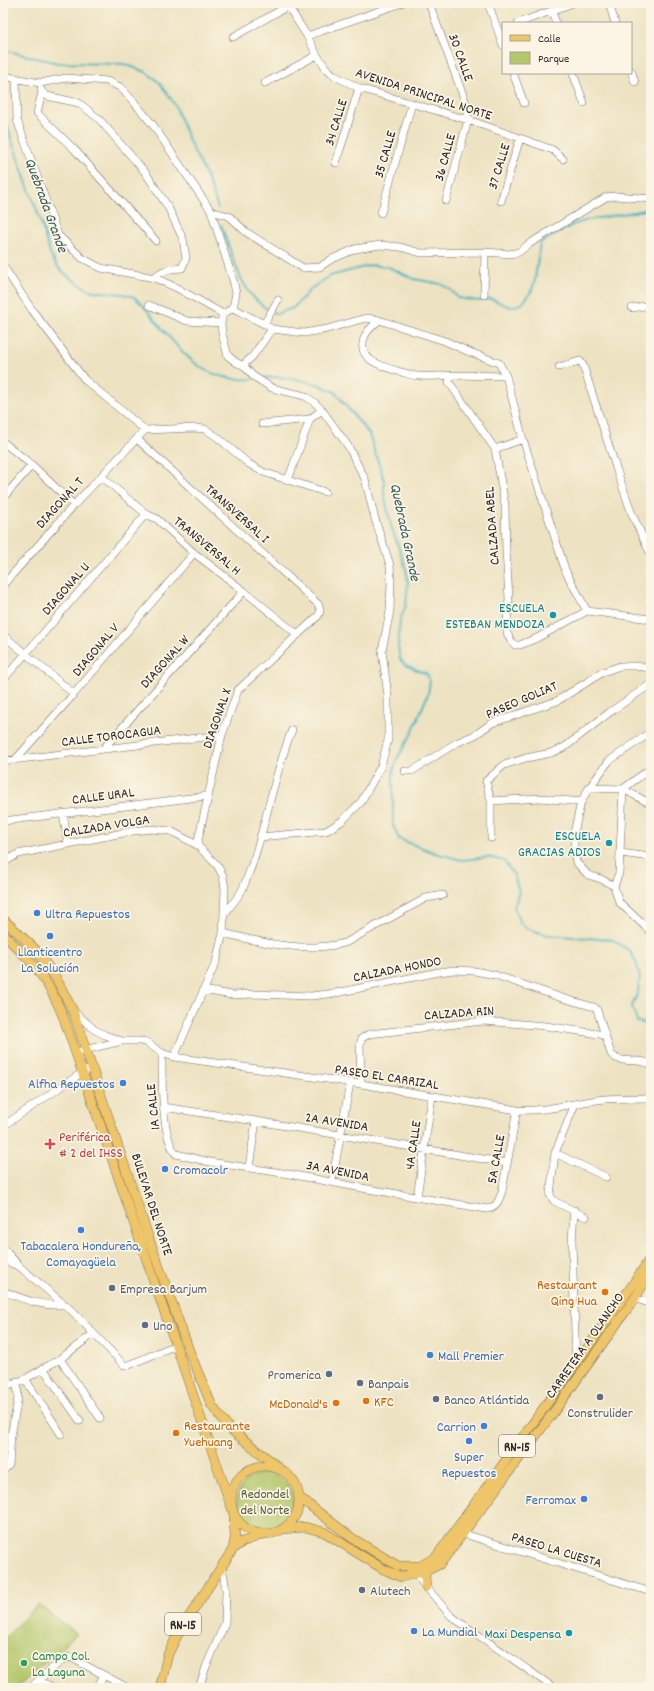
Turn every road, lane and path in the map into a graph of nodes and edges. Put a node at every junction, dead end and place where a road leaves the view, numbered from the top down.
1 (402, 3) edge
2 (429, 3) edge
3 (488, 3) edge
4 (573, 3) edge
5 (609, 3) edge
6 (287, 5) edge
7 (552, 11) junction
8 (521, 22) edge
9 (556, 22) edge
10 (615, 22) edge
11 (500, 29) edge
12 (307, 36) junction
13 (234, 37) dead end
14 (502, 40) edge
15 (317, 55) junction
16 (513, 74) edge
17 (573, 74) edge
18 (632, 74) edge
19 (5, 76) edge
20 (16, 78) junction
21 (635, 82) dead end
22 (40, 83) junction
23 (265, 83) dead end
24 (359, 88) junction
25 (42, 92) junction
26 (524, 102) dead end
27 (412, 103) junction
28 (584, 103) dead end
29 (468, 120) junction
30 (520, 138) junction
31 (563, 159) dead end
32 (336, 163) dead end
33 (651, 199) edge
34 (446, 201) dead end
35 (501, 201) dead end
36 (211, 211) junction
37 (381, 213) dead end
38 (156, 241) dead end
39 (485, 252) junction
40 (3, 266) edge
41 (155, 278) junction
42 (484, 295) dead end
43 (278, 300) dead end
44 (149, 305) dead end
45 (651, 305) edge
46 (233, 308) junction
47 (632, 308) dead end
48 (223, 314) junction
49 (379, 320) junction
50 (222, 323) junction
51 (264, 324) junction
52 (272, 329) junction
53 (243, 365) junction
54 (558, 368) dead end
55 (453, 375) junction
56 (506, 376) junction
57 (322, 410) junction
58 (310, 419) junction
59 (262, 424) dead end
60 (145, 430) junction
61 (137, 439) junction
62 (523, 439) junction
63 (3, 442) edge
64 (495, 449) junction
65 (32, 465) junction
66 (101, 476) junction
67 (288, 480) junction
68 (325, 492) dead end
69 (3, 498) edge
70 (74, 505) junction
71 (146, 514) junction
72 (194, 553) junction
73 (651, 555) edge
74 (3, 585) edge
75 (244, 591) junction
76 (320, 608) joint
77 (587, 612) junction
78 (651, 619) edge
79 (3, 635) edge
80 (298, 635) junction
81 (25, 654) junction
82 (651, 668) edge
83 (3, 680) edge
84 (651, 684) edge
85 (74, 694) junction
86 (292, 730) dead end
87 (651, 732) edge
88 (222, 735) junction
89 (102, 749) junction
90 (15, 760) junction
91 (3, 761) edge
92 (651, 768) edge
93 (405, 771) dead end
94 (589, 788) junction
95 (623, 789) junction
96 (207, 796) junction
97 (491, 801) junction
98 (581, 802) junction
99 (651, 804) edge
100 (63, 813) junction
101 (3, 821) edge
102 (260, 837) junction
103 (491, 838) dead end
104 (68, 844) junction
105 (197, 845) junction
106 (620, 853) junction
107 (651, 858) edge
108 (3, 863) edge
109 (614, 886) junction
110 (443, 895) dead end
111 (225, 913) junction
112 (3, 919) edge
113 (651, 932) edge
114 (223, 933) junction
115 (3, 934) edge
116 (203, 990) junction
117 (73, 1011) junction
118 (605, 1035) junction
119 (122, 1041) junction
120 (86, 1049) junction
121 (76, 1052) junction
122 (162, 1053) junction
123 (174, 1057) junction
124 (651, 1065) edge
125 (93, 1068) junction
126 (83, 1072) junction
127 (350, 1083) junction
128 (361, 1084) junction
129 (432, 1096) junction
130 (651, 1098) edge
131 (575, 1104) junction
132 (163, 1107) junction
133 (517, 1110) junction
134 (256, 1121) junction
135 (3, 1126) edge
136 (340, 1135) junction
137 (425, 1148) junction
138 (556, 1153) junction
139 (179, 1155) joint
140 (507, 1163) junction
141 (249, 1168) junction
142 (606, 1177) dead end
143 (332, 1182) junction
144 (417, 1197) junction
145 (491, 1208) joint
146 (574, 1210) junction
147 (586, 1217) dead end
148 (3, 1248) edge
149 (650, 1257) edge
150 (3, 1260) edge
151 (20, 1267) junction
152 (651, 1272) edge
153 (3, 1292) edge
154 (635, 1298) junction
155 (651, 1304) edge
156 (65, 1305) junction
157 (93, 1334) junction
158 (176, 1345) junction
159 (60, 1359) junction
160 (576, 1364) junction
161 (43, 1368) junction
162 (21, 1380) junction
163 (3, 1388) edge
164 (100, 1418) dead end
165 (80, 1421) dead end
166 (60, 1434) dead end
167 (278, 1467) junction
168 (3, 1471) edge
169 (300, 1498) junction
170 (232, 1511) junction
171 (283, 1529) junction
172 (459, 1532) junction
173 (265, 1534) junction
174 (233, 1549) junction
175 (222, 1567) junction
176 (426, 1571) junction
177 (415, 1574) junction
178 (426, 1588) junction
179 (651, 1592) edge
180 (104, 1675) junction
181 (39, 1681) junction
182 (30, 1688) edge
183 (53, 1688) edge
184 (97, 1688) edge
185 (128, 1688) edge
186 (160, 1688) edge
187 (199, 1688) edge
188 (554, 1688) edge

1 - 12 street
2 - 29 street, 30 CALLE
3 - 11 street
4 - 7 street
5 - 10 street
6 - 12 street, AVENIDA PRINCIPAL NORTE
6 - 13 street
7 - 8 street
7 - 9 street
11 - 14 street
12 - 15 street, AVENIDA PRINCIPAL NORTE
15 - 23 street
15 - 24 street, AVENIDA PRINCIPAL NORTE
16 - 26 street
17 - 28 street
18 - 21 street
19 - 20 street
20 - 22 street
20 - 41 street
22 - 25 street
22 - 36 street
24 - 27 street, AVENIDA PRINCIPAL NORTE
24 - 32 street, 34 CALLE
25 - 38 street
25 - 41 street
27 - 29 street, AVENIDA PRINCIPAL NORTE
27 - 37 street, 35 CALLE
29 - 30 street, AVENIDA PRINCIPAL NORTE
29 - 34 street, 36 CALLE
30 - 31 street, AVENIDA PRINCIPAL NORTE
30 - 35 street, 37 CALLE
33 - 39 street
36 - 39 street
36 - 46 street
39 - 42 street
40 - 60 street
41 - 48 street
43 - 51 street
44 - 50 street
45 - 47 street
46 - 48 street
46 - 51 street
48 - 50 street
49 - 52 street
49 - 55 street
49 - 56 street
50 - 53 street
51 - 52 street
52 - 53 street
53 - 57 street
54 - 73 street
55 - 56 street
55 - 64 street, CALZADA ABEL
56 - 62 street
57 - 58 street
57 - 102 street
58 - 59 street
58 - 67 street
60 - 61 street, DIAGONAL T
60 - 67 street
61 - 66 street, DIAGONAL T
61 - 76 street, TRANSVERSAL I
62 - 64 street
62 - 77 street
63 - 65 street
64 - 77 street, CALZADA ABEL
65 - 69 street
65 - 70 street
66 - 70 street, DIAGONAL T
66 - 71 street, TRANSVERSAL H
67 - 68 street
70 - 74 street, DIAGONAL T
71 - 72 street, TRANSVERSAL H
71 - 81 street, DIAGONAL U
72 - 75 street, TRANSVERSAL H
72 - 85 street, DIAGONAL V
75 - 80 street, TRANSVERSAL H
75 - 89 street, DIAGONAL W
76 - 80 street, DIAGONAL X
77 - 78 street
79 - 81 street
80 - 88 street, DIAGONAL X
81 - 83 street, DIAGONAL U
81 - 85 street
82 - 93 street, PASEO GOLIAT
84 - 97 street
85 - 90 street, DIAGONAL V
86 - 102 street
87 - 94 street
88 - 89 street, CALLE TOROCAGUA
88 - 96 street, DIAGONAL X
89 - 90 street, CALLE TOROCAGUA
90 - 91 street, CALLE TOROCAGUA
92 - 95 street
94 - 95 street
94 - 98 street
95 - 99 street
95 - 106 street
96 - 100 street, CALLE URAL
96 - 105 street, DIAGONAL X
97 - 98 street
97 - 103 street
98 - 109 street
100 - 101 street, CALLE URAL
100 - 104 street
102 - 111 street
104 - 105 street, CALZADA VOLGA
104 - 108 street, CALZADA VOLGA
105 - 111 street, CALZADA VOLGA
106 - 107 street
106 - 109 street
109 - 113 street
110 - 114 street
111 - 114 street, CALZADA VOLGA
112 - 117 main road, BULEVAR DEL NORTE
114 - 116 street, CALZADA VOLGA
115 - 121 main road, BULEVAR DEL NORTE
116 - 118 street, CALZADA HONDO
116 - 123 street, CALZADA VOLGA
117 - 119 street, PASEO EL CARRIZAL
117 - 120 main road, BULEVAR DEL NORTE
118 - 124 street, CALZADA HONDO
118 - 128 street, CALZADA RIN
119 - 120 street, PASEO EL CARRIZAL
119 - 122 street, PASEO EL CARRIZAL
120 - 121 street, PASEO EL CARRIZAL
120 - 125 main road, BULEVAR DEL NORTE
121 - 126 main road, BULEVAR DEL NORTE
122 - 123 street, PASEO EL CARRIZAL
122 - 132 street, 1A CALLE
123 - 127 street, PASEO EL CARRIZAL
125 - 126 street
125 - 167 main road, BULEVAR DEL NORTE
126 - 135 street
126 - 158 main road, BULEVAR DEL NORTE
127 - 128 street, PASEO EL CARRIZAL
127 - 136 street
128 - 129 street, PASEO EL CARRIZAL
129 - 133 street, PASEO EL CARRIZAL
129 - 137 street, 4A CALLE
130 - 131 street, PASEO EL CARRIZAL
131 - 133 street, PASEO EL CARRIZAL
131 - 138 street
132 - 134 street, 2A AVENIDA
132 - 139 street, 1A CALLE
133 - 140 street, 5A CALLE
134 - 136 street, 2A AVENIDA
134 - 141 street
136 - 137 street, 2A AVENIDA
136 - 143 street
137 - 140 street, 2A AVENIDA
137 - 144 street, 4A CALLE
138 - 142 street
138 - 146 street
139 - 141 street, 3A AVENIDA
140 - 145 street, 5A CALLE
141 - 143 street, 3A AVENIDA
143 - 144 street, 3A AVENIDA
144 - 145 street, 3A AVENIDA
146 - 147 street
146 - 160 street
148 - 151 street
149 - 160 main road, CARRETERA A OLANCHO / RN-15
150 - 151 street
151 - 156 street
152 - 154 main road, CARRETERA A OLANCHO / RN-15
153 - 156 street
154 - 155 street
154 - 172 main road, CARRETERA A OLANCHO / RN-15
156 - 157 street
157 - 158 street
157 - 159 street
158 - 170 main road, BULEVAR DEL NORTE
159 - 161 street
159 - 164 street
160 - 172 main road, CARRETERA A OLANCHO / RN-15
161 - 162 street
161 - 165 street
162 - 163 street
162 - 166 street
162 - 168 street
167 - 169 main road
167 - 170 main road, RN-15
169 - 171 main road
169 - 172 main road, CARRETERA A OLANCHO / RN-15
170 - 173 main road
170 - 174 main road, RN-15
171 - 173 main road, RN-15
171 - 177 main road, CARRETERA A OLANCHO / RN-15
172 - 176 main road, CARRETERA A OLANCHO / RN-15
172 - 179 street, PASEO LA CUESTA
173 - 174 main road, RN-15
174 - 175 main road, RN-15
175 - 186 main road, RN-15
175 - 187 street
176 - 177 main road, CARRETERA A OLANCHO / RN-15
176 - 178 main road
177 - 178 street
178 - 188 street
180 - 181 street
180 - 184 street
180 - 185 street
181 - 182 street
181 - 183 street

